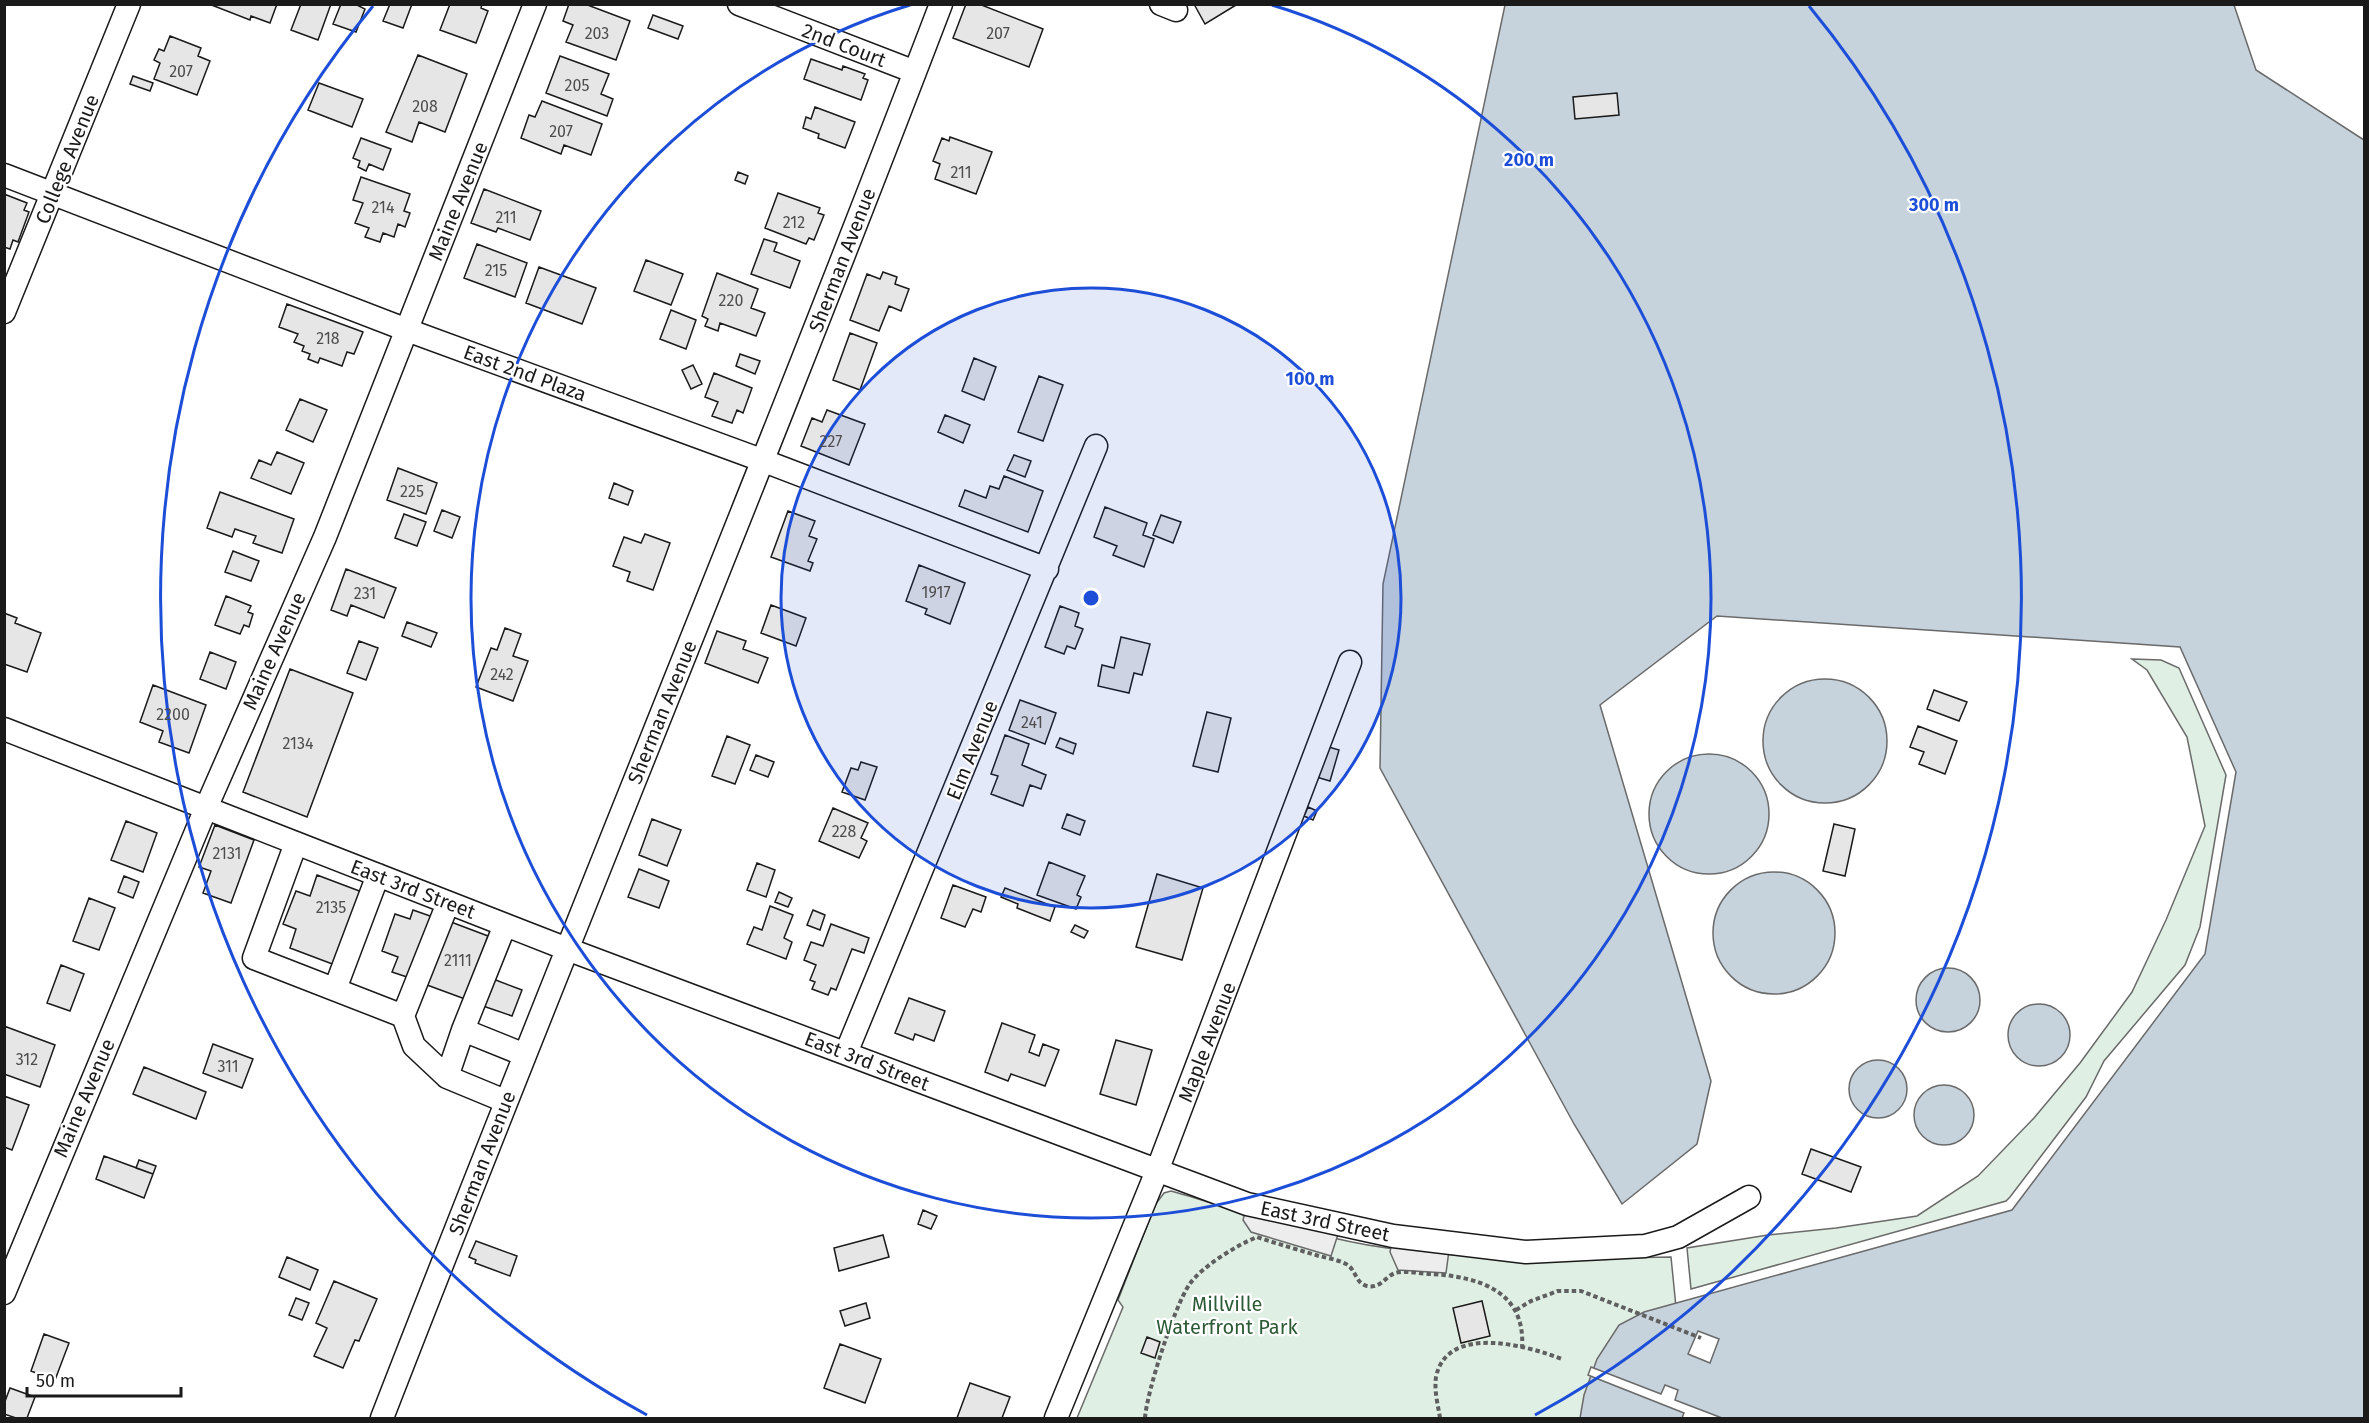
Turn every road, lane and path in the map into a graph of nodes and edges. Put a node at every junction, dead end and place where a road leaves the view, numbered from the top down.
1 (129, 4) edge
2 (535, 4) edge
3 (739, 4) edge
4 (941, 4) edge
5 (915, 72) junction
6 (4, 175) edge
7 (53, 196) junction
8 (4, 312) edge
9 (406, 330) junction
10 (1096, 446) dead end
11 (764, 461) junction
12 (1047, 569) junction
13 (1350, 662) dead end
14 (4, 729) edge
15 (206, 808) junction
16 (296, 843) junction
17 (378, 875) junction
18 (448, 903) junction
19 (505, 925) junction
20 (567, 949) junction
21 (335, 989) junction
22 (404, 1016) junction
23 (463, 1030) junction
24 (846, 1053) junction
25 (525, 1055) junction
26 (447, 1077) junction
27 (505, 1101) junction
28 (1157, 1171) junction
29 (1749, 1197) dead end
30 (4, 1293) edge
31 (1516, 1310) junction
32 (1701, 1338) dead end
33 (1522, 1348) junction
34 (1562, 1359) dead end
35 (382, 1419) edge
36 (1056, 1419) edge
37 (1145, 1419) edge
38 (1440, 1419) edge

1 - 7 street, College Avenue
2 - 9 street, Maine Avenue
3 - 5 street, 2nd Court
4 - 5 street, Sherman Avenue
5 - 11 street, Sherman Avenue
6 - 7 street, East 2nd Plaza
7 - 8 street, College Avenue
7 - 9 street, East 2nd Plaza
9 - 11 street, East 2nd Plaza
9 - 15 street, Maine Avenue
10 - 12 street, Elm Avenue
11 - 12 street, East 2nd Plaza
11 - 20 street, Sherman Avenue
12 - 24 street, Elm Avenue
13 - 28 street, Maple Avenue
14 - 15 street, East 3rd Street
15 - 16 street, East 3rd Street
15 - 30 street, Maine Avenue
16 - 17 street, East 3rd Street
16 - 21 street
17 - 18 street, East 3rd Street
17 - 21 street
18 - 19 street, East 3rd Street
18 - 22 street
19 - 20 street, East 3rd Street
19 - 23 street
20 - 24 street, East 3rd Street
20 - 25 street, Sherman Avenue
21 - 22 street
22 - 26 street
23 - 25 street
23 - 26 street
24 - 28 street, East 3rd Street
25 - 27 street, Sherman Avenue
26 - 27 street
27 - 35 street, Sherman Avenue
28 - 29 street, East 3rd Street
28 - 36 street, Maple Avenue
31 - 32 path
31 - 33 path
31 - 37 path
33 - 34 path
33 - 38 path

